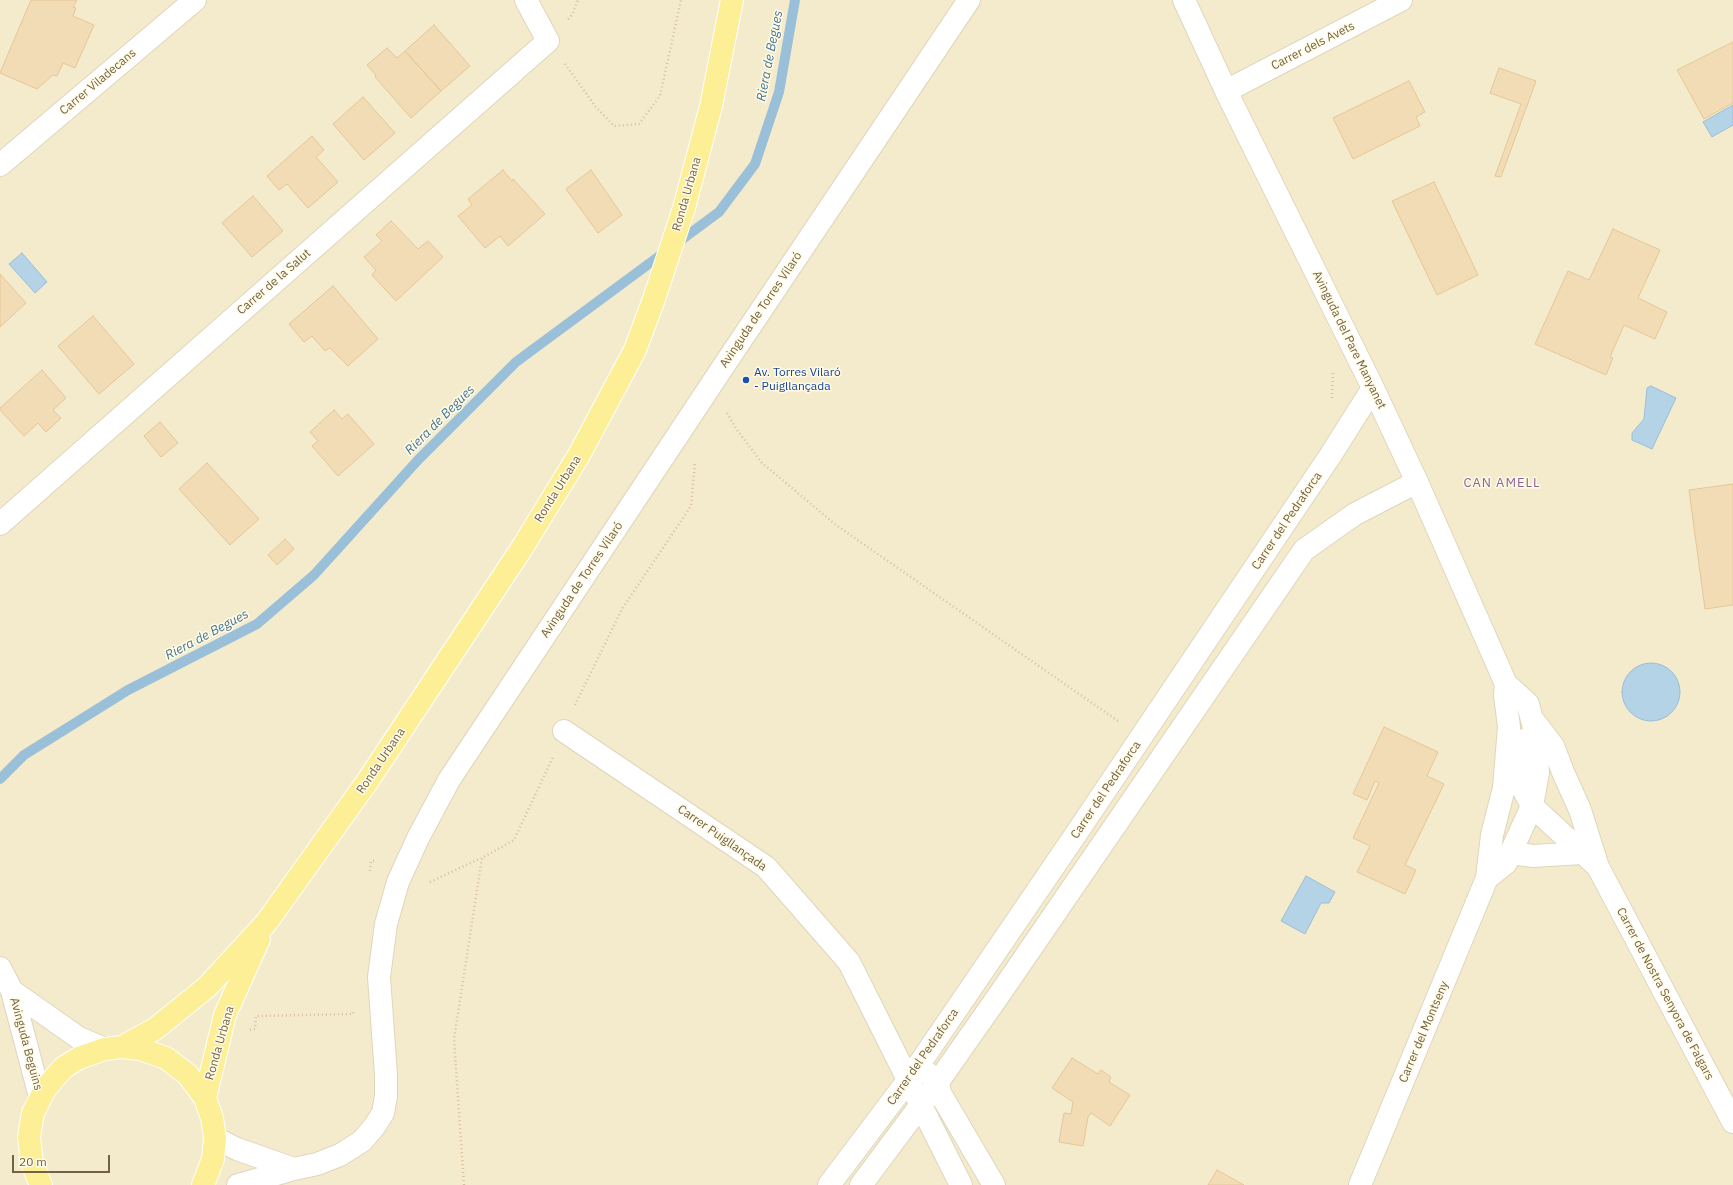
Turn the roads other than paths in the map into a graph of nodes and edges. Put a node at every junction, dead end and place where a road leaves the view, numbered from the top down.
1 (195, 0) edge
2 (526, 0) edge
3 (732, 0) edge
4 (969, 0) edge
5 (1184, 0) edge
6 (1401, 0) edge
7 (1226, 91) junction
8 (0, 165) edge
9 (1373, 388) junction
10 (1417, 482) junction
11 (0, 524) edge
12 (1506, 684) junction
13 (1531, 717) junction
14 (1509, 727) junction
15 (564, 731) road end
16 (1573, 795) junction
17 (1530, 798) junction
18 (1499, 805) junction
19 (1511, 853) junction
20 (1590, 860) junction
21 (1487, 878) junction
22 (266, 923) junction
23 (0, 968) edge
24 (12, 991) junction
25 (113, 1048) junction
26 (908, 1068) junction
27 (938, 1082) junction
28 (40, 1097) junction
29 (205, 1098) junction
30 (920, 1106) junction
31 (1733, 1122) edge
32 (215, 1138) junction
33 (294, 1169) junction
34 (39, 1183) edge
35 (203, 1185) edge
36 (238, 1185) edge
37 (829, 1185) edge
38 (861, 1185) edge
39 (961, 1185) edge
40 (994, 1185) edge
41 (1360, 1185) edge

1 - 8 street, Carrer Viladecans
2 - 11 street, Carrer de la Salut
3 - 22 main road, Ronda Urbana
4 - 33 street, Avinguda de Torres Vilaró
5 - 7 street, Avinguda del Pare Manyanet
6 - 7 street, Carrer dels Avets
7 - 9 street, Avinguda del Pare Manyanet
9 - 10 street, Avinguda del Pare Manyanet
9 - 26 street, Carrer del Pedraforca
10 - 12 street, Avinguda del Pare Manyanet
10 - 27 street, Carrer del Pedraforca
12 - 13 street, Avinguda del Pare Manyanet
12 - 14 street, Avinguda del Pare Manyanet
13 - 16 street, Carrer de Nostra Senyora de Falgars
13 - 17 street, Avinguda del Pare Manyanet
14 - 17 street
14 - 18 street, Avinguda del Pare Manyanet
15 - 26 street, Carrer Puigllançada
16 - 17 street
16 - 20 street, Carrer de Nostra Senyora de Falgars
17 - 18 street
17 - 19 street, Avinguda del Pare Manyanet
17 - 20 street, Carrer de Nostra Senyora de Falgars
18 - 21 street, Avinguda del Pare Manyanet
19 - 20 street
19 - 21 street, Avinguda del Pare Manyanet
20 - 31 street, Carrer de Nostra Senyora de Falgars
21 - 41 street, Carrer del Montseny
22 - 25 main road, Ronda Urbana
22 - 29 main road, Ronda Urbana
23 - 24 street, Avinguda Beguins
24 - 25 street, Avinguda Beguins
24 - 28 street, Avinguda Beguins
25 - 28 main road, Ronda Urbana
25 - 29 main road, Ronda Urbana
26 - 27 street, Carrer Puigllançada
26 - 30 street, Carrer Puigllançada
26 - 37 street, Carrer del Pedraforca
27 - 30 street, Carrer del Pedraforca
27 - 40 street
28 - 34 main road, Ronda Urbana
29 - 32 main road, Ronda Urbana
30 - 38 street, Carrer del Pedraforca
30 - 39 street, Carrer Puigllançada
32 - 33 street
32 - 35 main road, Ronda Urbana
33 - 36 street, Avinguda de Torres Vilaró

